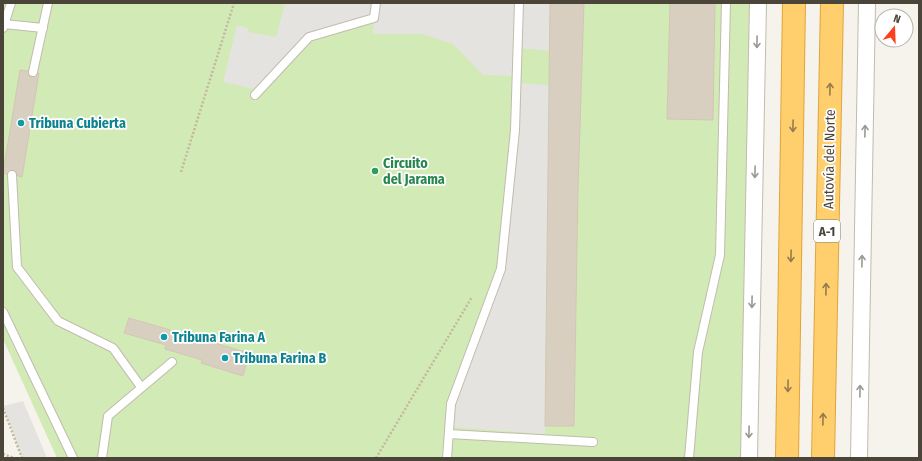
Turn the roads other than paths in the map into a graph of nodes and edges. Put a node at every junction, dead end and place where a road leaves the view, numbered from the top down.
1 (11, 3) edge
2 (48, 3) edge
3 (376, 3) edge
4 (519, 3) edge
5 (726, 3) edge
6 (758, 3) edge
7 (794, 3) edge
8 (832, 3) edge
9 (867, 3) edge
10 (3, 26) edge
11 (43, 28) junction
12 (33, 72) dead end
13 (255, 95) dead end
14 (12, 175) dead end
15 (3, 312) edge
16 (172, 362) dead end
17 (142, 387) junction
18 (449, 434) junction
19 (593, 442) dead end
20 (73, 458) edge
21 (102, 458) edge
22 (447, 458) edge
23 (689, 458) edge
24 (749, 458) edge
25 (787, 458) edge
26 (822, 458) edge
27 (859, 458) edge

1 - 10 lane
2 - 11 lane
3 - 13 lane
4 - 18 lane
5 - 23 lane
6 -> 24 street
7 -> 25 highway
26 -> 8 highway, Autovía del Norte / A-1
27 -> 9 street
10 - 11 lane
11 - 12 lane
14 - 17 lane
15 - 20 lane
16 - 17 lane
17 - 21 lane
18 - 19 lane
18 - 22 lane

